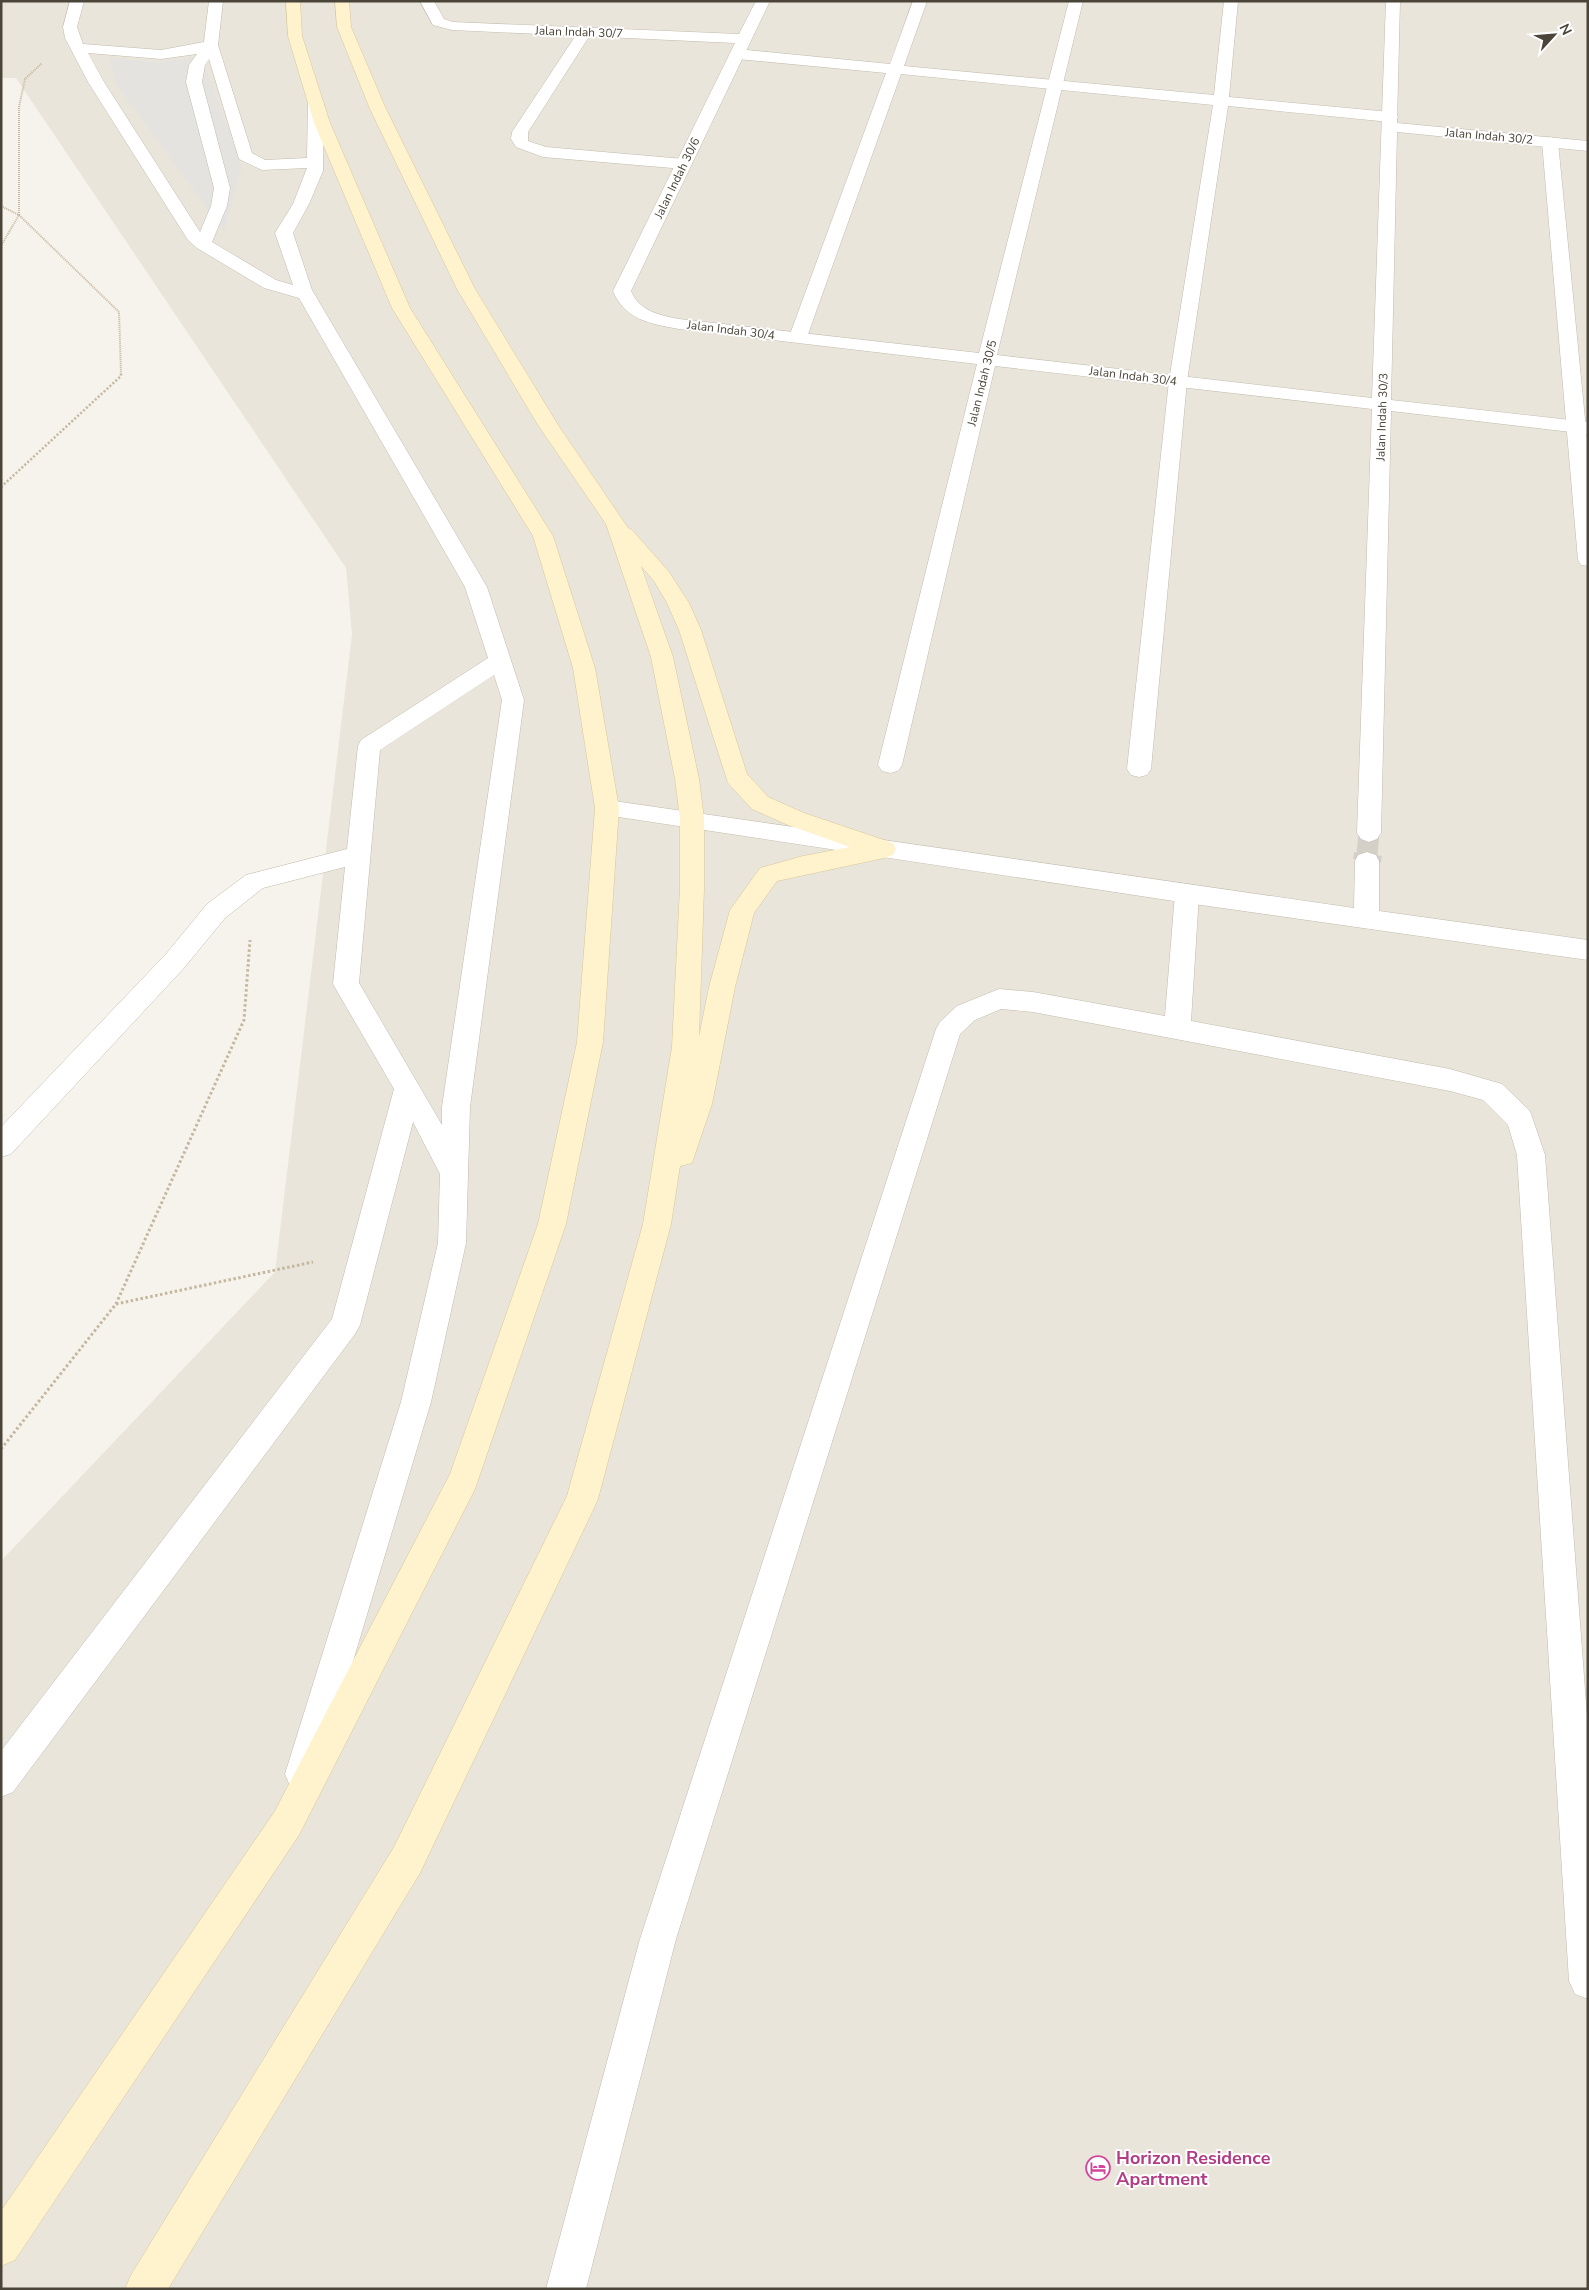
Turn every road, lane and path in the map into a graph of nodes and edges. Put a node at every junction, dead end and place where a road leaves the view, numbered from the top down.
1 (77, 1) edge
2 (216, 1) edge
3 (293, 1) edge
4 (342, 1) edge
5 (427, 1) edge
6 (763, 1) edge
7 (920, 1) edge
8 (1076, 1) edge
9 (1231, 1) edge
10 (1393, 1) edge
11 (584, 32) junction
12 (745, 39) junction
13 (210, 45) junction
14 (80, 52) junction
15 (737, 54) junction
16 (896, 69) junction
17 (1056, 85) junction
18 (1221, 100) junction
19 (316, 104) junction
20 (1390, 122) junction
21 (1550, 142) junction
22 (1588, 146) edge
23 (315, 164) junction
24 (684, 164) junction
25 (1, 206) edge
26 (19, 216) junction
27 (203, 244) junction
28 (1, 246) edge
29 (307, 296) junction
30 (679, 324) joint
31 (798, 337) junction
32 (987, 359) junction
33 (1178, 381) junction
34 (1382, 404) junction
35 (1582, 428) edge
36 (1, 487) edge
37 (616, 524) junction
38 (1588, 560) edge
39 (500, 660) junction
40 (890, 765) dead end
41 (1139, 769) dead end
42 (607, 808) junction
43 (692, 819) junction
44 (1369, 833) tunnel mouth
45 (884, 849) junction
46 (359, 856) junction
47 (1367, 861) tunnel mouth
48 (255, 881) junction
49 (1187, 894) junction
50 (1366, 919) junction
51 (1588, 950) edge
52 (1177, 1029) junction
53 (408, 1088) junction
54 (1, 1146) edge
55 (454, 1174) junction
56 (657, 1224) junction
57 (365, 1251) junction
58 (116, 1304) junction
59 (1, 1449) edge
60 (1, 1780) edge
61 (286, 1824) junction
62 (1588, 1981) edge
63 (1, 2246) edge
64 (145, 2289) edge
65 (566, 2289) edge

1 - 14 street
2 - 13 street
3 - 19 main road
4 - 37 main road
5 - 11 street, Jalan Indah 30/7
6 - 12 street, Jalan Indah 30/6
7 - 16 street
8 - 17 street, Jalan Indah 30/5
9 - 18 street
10 - 20 street, Jalan Indah 30/3
11 - 12 street, Jalan Indah 30/7
11 - 24 street
12 - 15 street, Jalan Indah 30/6
13 - 14 street
13 - 23 street
13 - 27 street
14 - 26 path
14 - 27 street
15 - 16 street, Jalan Indah 30/2
15 - 24 street, Jalan Indah 30/6
16 - 17 street, Jalan Indah 30/2
16 - 31 street
17 - 18 street, Jalan Indah 30/2
17 - 32 street, Jalan Indah 30/5
18 - 20 street, Jalan Indah 30/2
18 - 33 street
19 - 23 street
19 - 42 main road
20 - 21 street, Jalan Indah 30/2
20 - 34 street, Jalan Indah 30/3
21 - 22 street, Jalan Indah 30/2
21 - 35 street
23 - 29 street
24 - 30 street, Jalan Indah 30/6
25 - 26 path
26 - 28 path
26 - 36 path
27 - 29 street
29 - 39 street
30 - 31 street, Jalan Indah 30/4
31 - 32 street, Jalan Indah 30/4
32 - 33 street, Jalan Indah 30/4
32 - 40 street, Jalan Indah 30/5
33 - 34 street, Jalan Indah 30/4
33 - 41 street
34 - 35 street, Jalan Indah 30/4
34 - 44 street, Jalan Indah 30/3
35 - 38 street
37 - 43 main road
37 - 45 main road
39 - 46 street
39 - 55 street
42 - 43 street
42 - 61 main road
43 - 45 street
43 - 56 main road
45 - 49 street
45 - 56 main road
46 - 48 street
46 - 53 street
47 - 50 street
48 - 54 street
48 - 58 path
49 - 50 street
49 - 52 street
50 - 51 street
52 - 62 street
52 - 65 street
53 - 55 street
53 - 57 street
55 - 61 street
56 - 64 main road
57 - 58 path
57 - 60 street
58 - 59 path
61 - 63 main road

